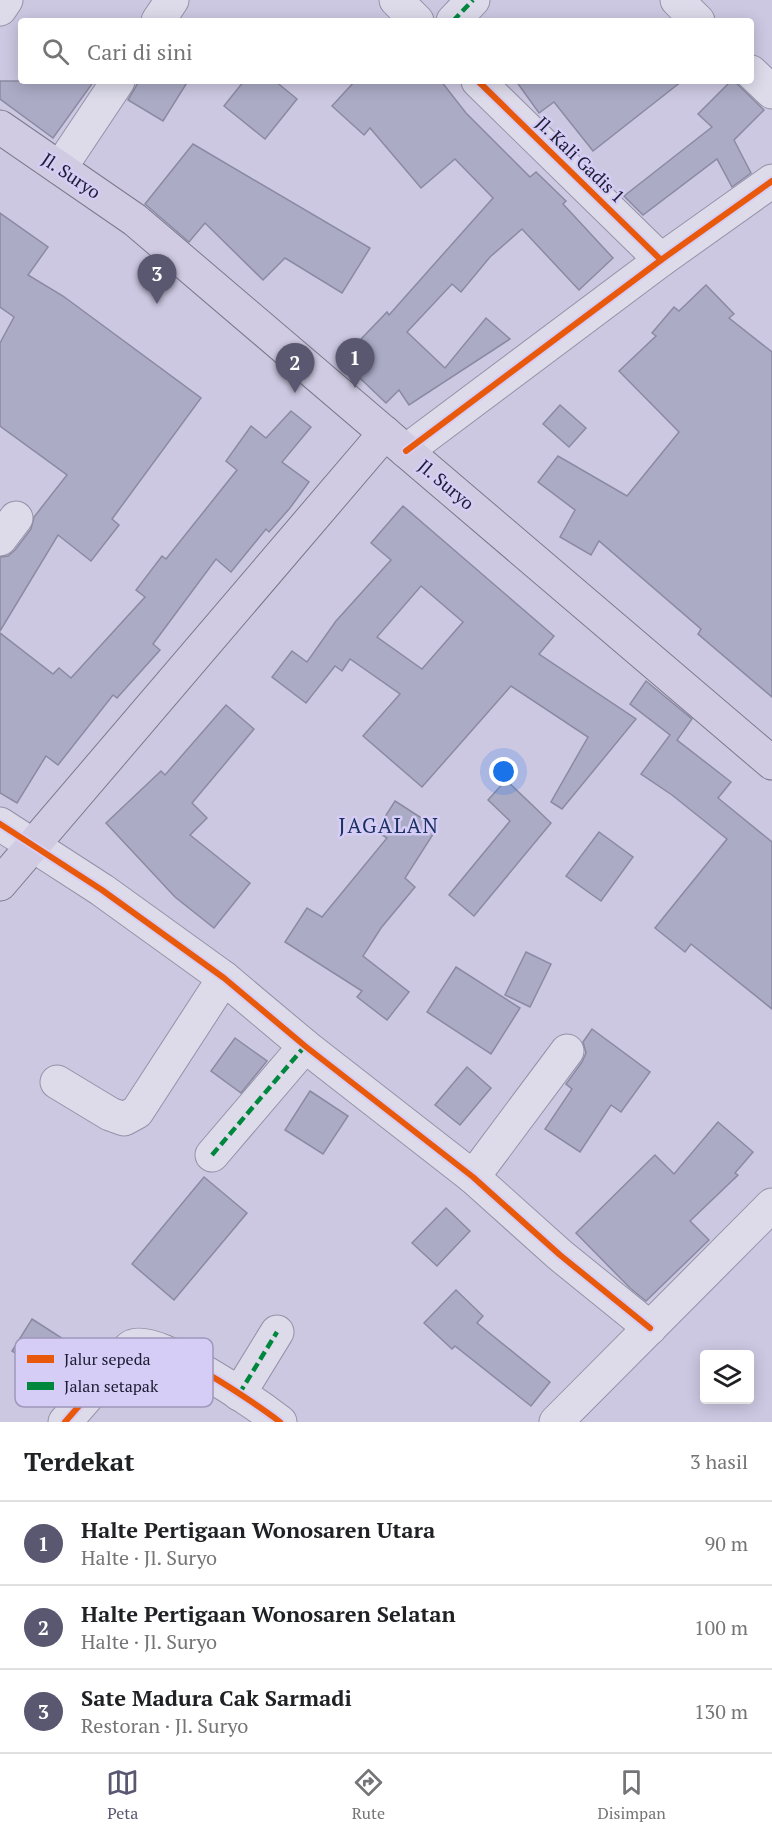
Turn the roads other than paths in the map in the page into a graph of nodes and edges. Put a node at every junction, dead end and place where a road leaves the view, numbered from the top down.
1 (6, 0) edge
2 (172, 0) edge
3 (396, 0) edge
4 (473, 0) edge
5 (676, 0) edge
6 (0, 9) edge
7 (160, 18) edge
8 (414, 18) edge
9 (456, 18) edge
10 (695, 18) edge
11 (754, 75) edge
12 (116, 84) edge
13 (481, 84) edge
14 (772, 92) edge
15 (0, 128) edge
16 (60, 168) junction
17 (771, 184) edge
18 (661, 260) junction
19 (396, 442) junction
20 (772, 763) edge
21 (0, 824) edge
22 (31, 846) junction
23 (0, 884) edge
24 (224, 978) junction
25 (305, 1046) junction
26 (567, 1051) dead end
27 (57, 1082) dead end
28 (212, 1155) dead end
29 (473, 1177) junction
30 (772, 1206) edge
31 (650, 1328) junction
32 (277, 1332) dead end
33 (213, 1376) edge
34 (239, 1394) junction
35 (78, 1407) edge
36 (65, 1422) edge
37 (280, 1422) edge
38 (556, 1422) edge

1 - 6 street
2 - 7 street
3 - 8 street
4 - 9 street
5 - 10 street
11 - 14 street
12 - 16 street
13 - 18 street, Jl. Kali Gadis 1
15 - 16 main road, Jl. Suryo
16 - 19 main road, Jl. Suryo
17 - 18 street
18 - 19 street
19 - 20 main road, Jl. Suryo
19 - 22 main road
21 - 22 street
22 - 23 main road
22 - 24 street
24 - 25 street
24 - 27 street
25 - 28 street
25 - 29 street
26 - 29 street
29 - 31 street
30 - 31 street
31 - 38 street
32 - 34 street
33 - 34 street
34 - 37 street
35 - 36 street

